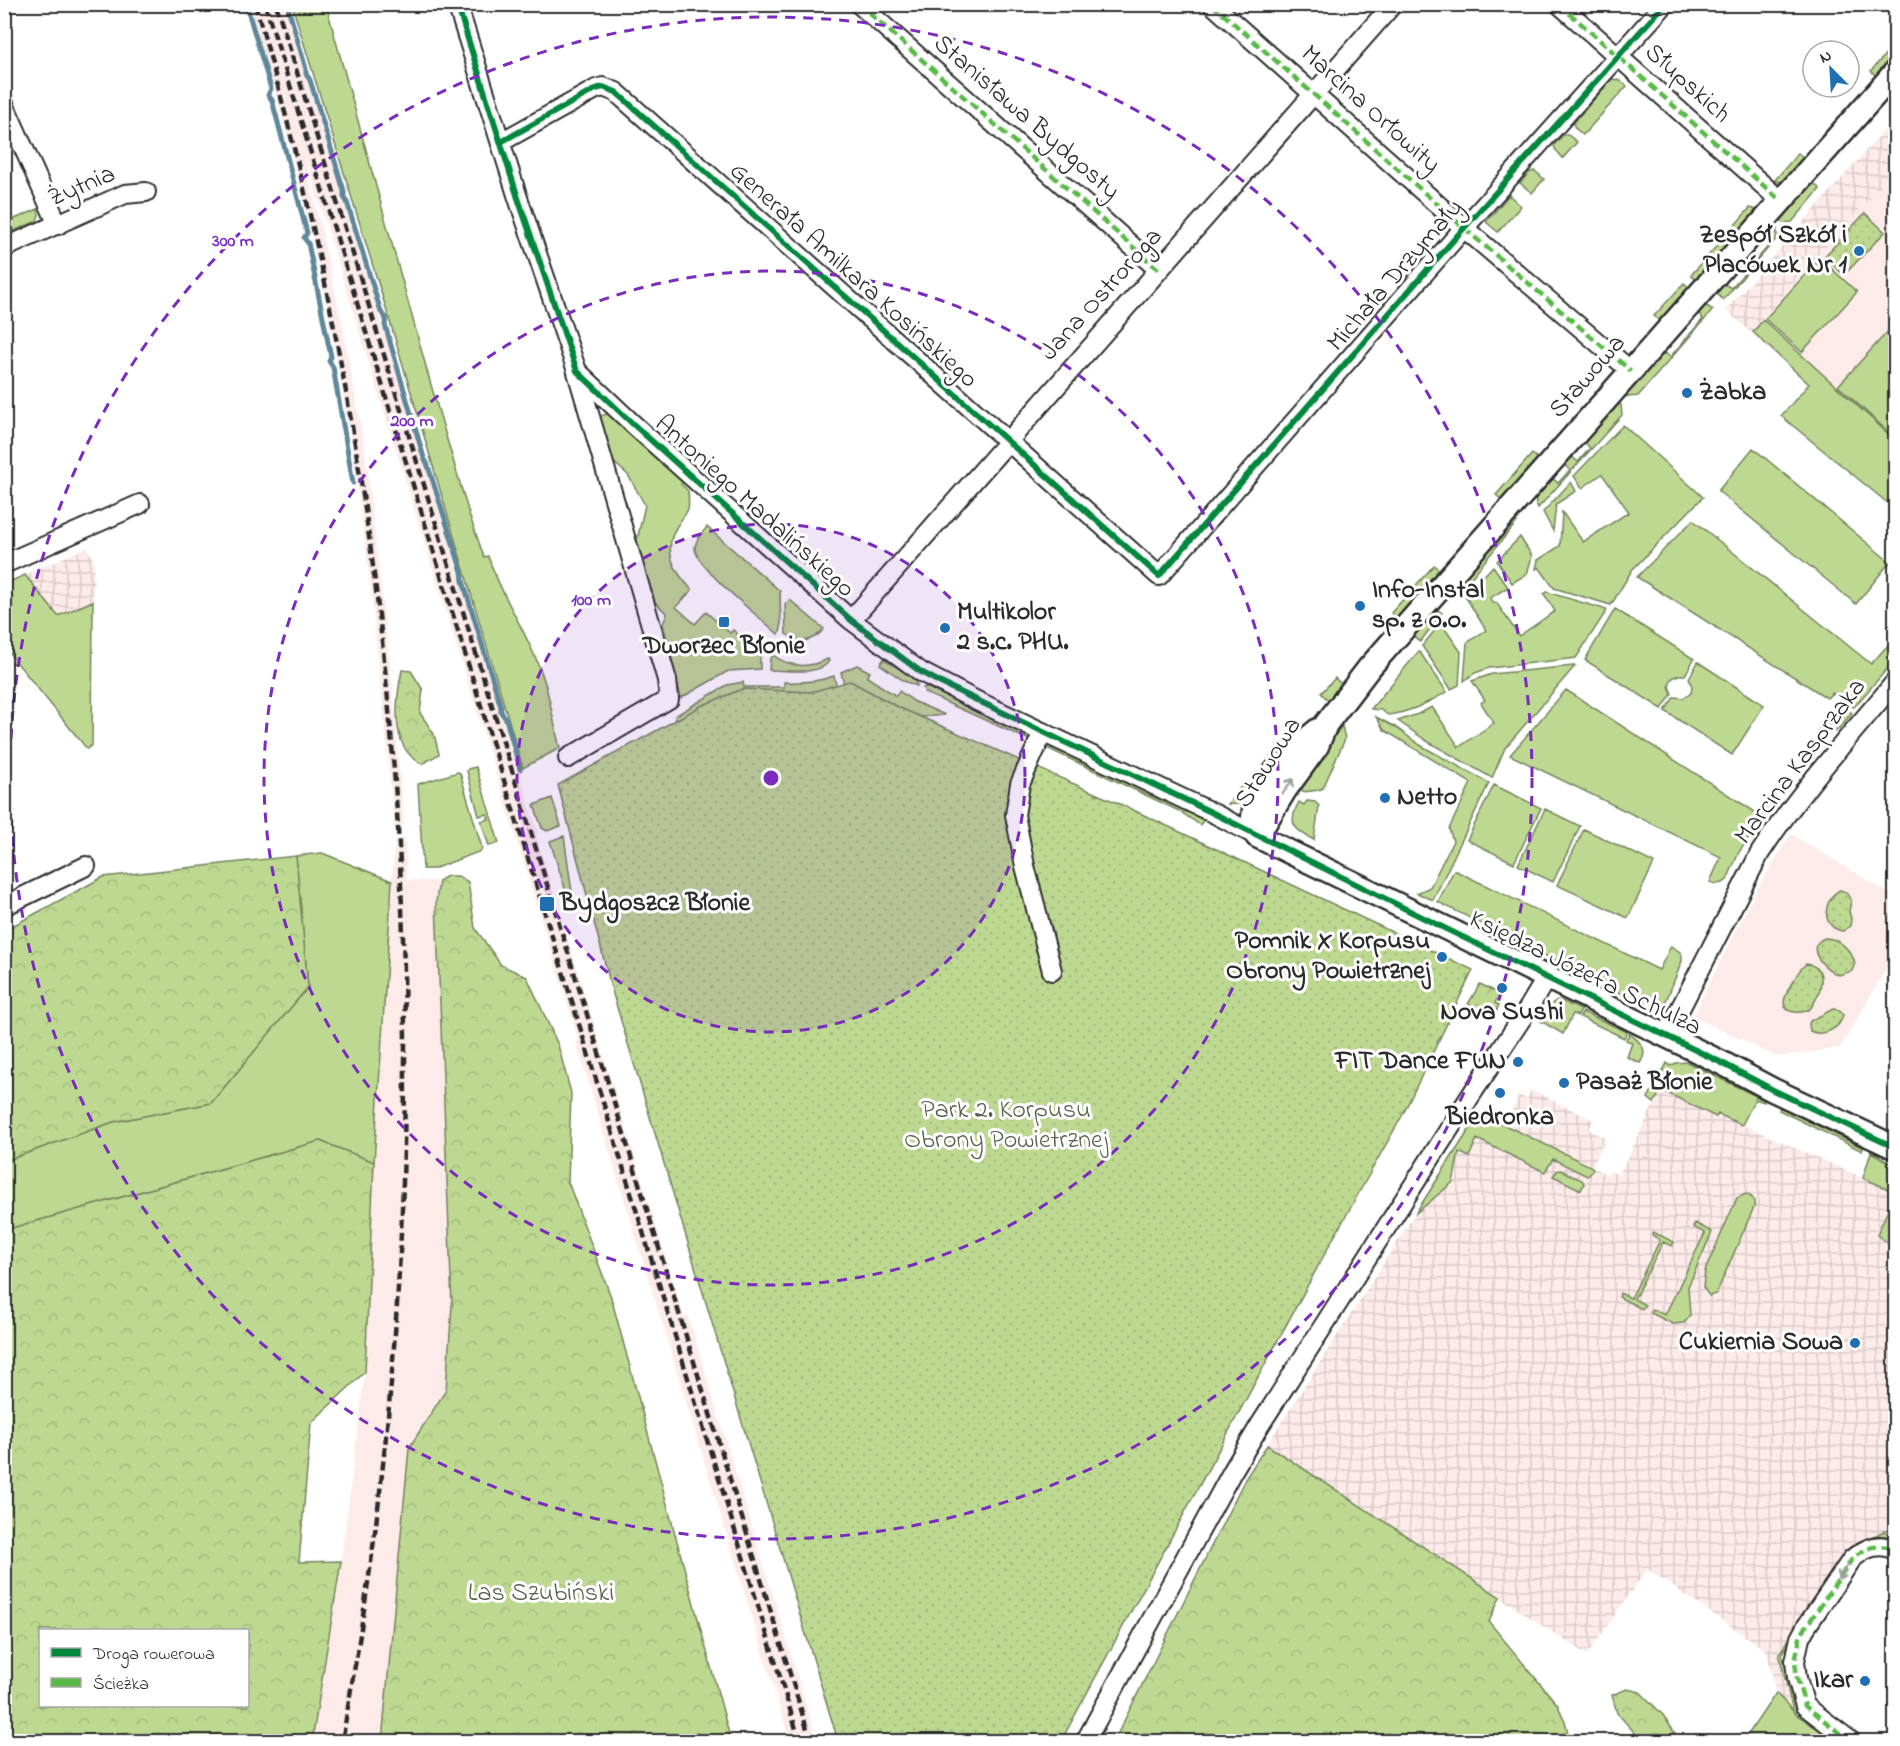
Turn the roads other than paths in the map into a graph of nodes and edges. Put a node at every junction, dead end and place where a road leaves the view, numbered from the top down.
1 (458, 4) edge
2 (859, 4) edge
3 (1212, 4) edge
4 (1393, 4) edge
5 (1559, 4) edge
6 (1665, 4) edge
7 (1619, 57) junction
8 (1896, 71) edge
9 (1313, 94) junction
10 (4, 104) edge
11 (501, 142) junction
12 (146, 192) dead end
13 (1781, 201) junction
14 (58, 225) junction
15 (1464, 228) junction
16 (4, 248) edge
17 (1159, 270) junction
18 (577, 371) junction
19 (1631, 371) junction
20 (1008, 440) junction
21 (140, 504) dead end
22 (4, 564) edge
23 (1159, 576) joint
24 (851, 620) junction
25 (1896, 681) edge
26 (1043, 732) junction
27 (568, 758) dead end
28 (1257, 836) junction
29 (86, 866) dead end
30 (4, 906) edge
31 (1052, 971) dead end
32 (1546, 977) junction
33 (1666, 1036) junction
34 (1896, 1148) edge
35 (1896, 1551) edge
36 (1085, 1742) edge
37 (1852, 1742) edge

1 - 11 street, Antoniego Madalińskiego
2 - 17 street, Stanisława Bydgosty
3 - 9 street, Marcina Orłowity
4 - 9 street, Jana Ostroroga
5 - 7 street, Słupskich
6 - 7 street, Michała Drzymały
7 - 13 street, Słupskich
7 - 15 street, Michała Drzymały
8 - 13 street, Stawowa
9 - 15 street, Marcina Orłowity
9 - 17 street, Jana Ostroroga
10 - 14 street
11 - 18 street, Antoniego Madalińskiego
11 - 20 street, Generała Amilkara Kosińskiego
12 - 14 street, Żytnia
13 - 19 street, Stawowa
14 - 16 street, Żytnia
15 - 19 street, Marcina Orłowity
15 - 23 street, Michała Drzymały
17 - 20 street, Jana Ostroroga
18 - 24 street, Antoniego Madalińskiego
18 - 27 street, Antoniego Madalińskiego
19 - 28 street, Stawowa
20 - 23 street, Generała Amilkara Kosińskiego
20 - 24 street, Jana Ostroroga
21 - 22 street
24 - 26 street, Antoniego Madalińskiego
25 - 33 street, Marcina Kasprzaka
26 - 28 street, Antoniego Madalińskiego
26 - 31 street
28 - 32 street, Księdza Józefa Schulza
29 - 30 street
32 - 33 street, Księdza Józefa Schulza
32 - 36 street
33 - 34 street, Księdza Józefa Schulza
35 -> 37 street

